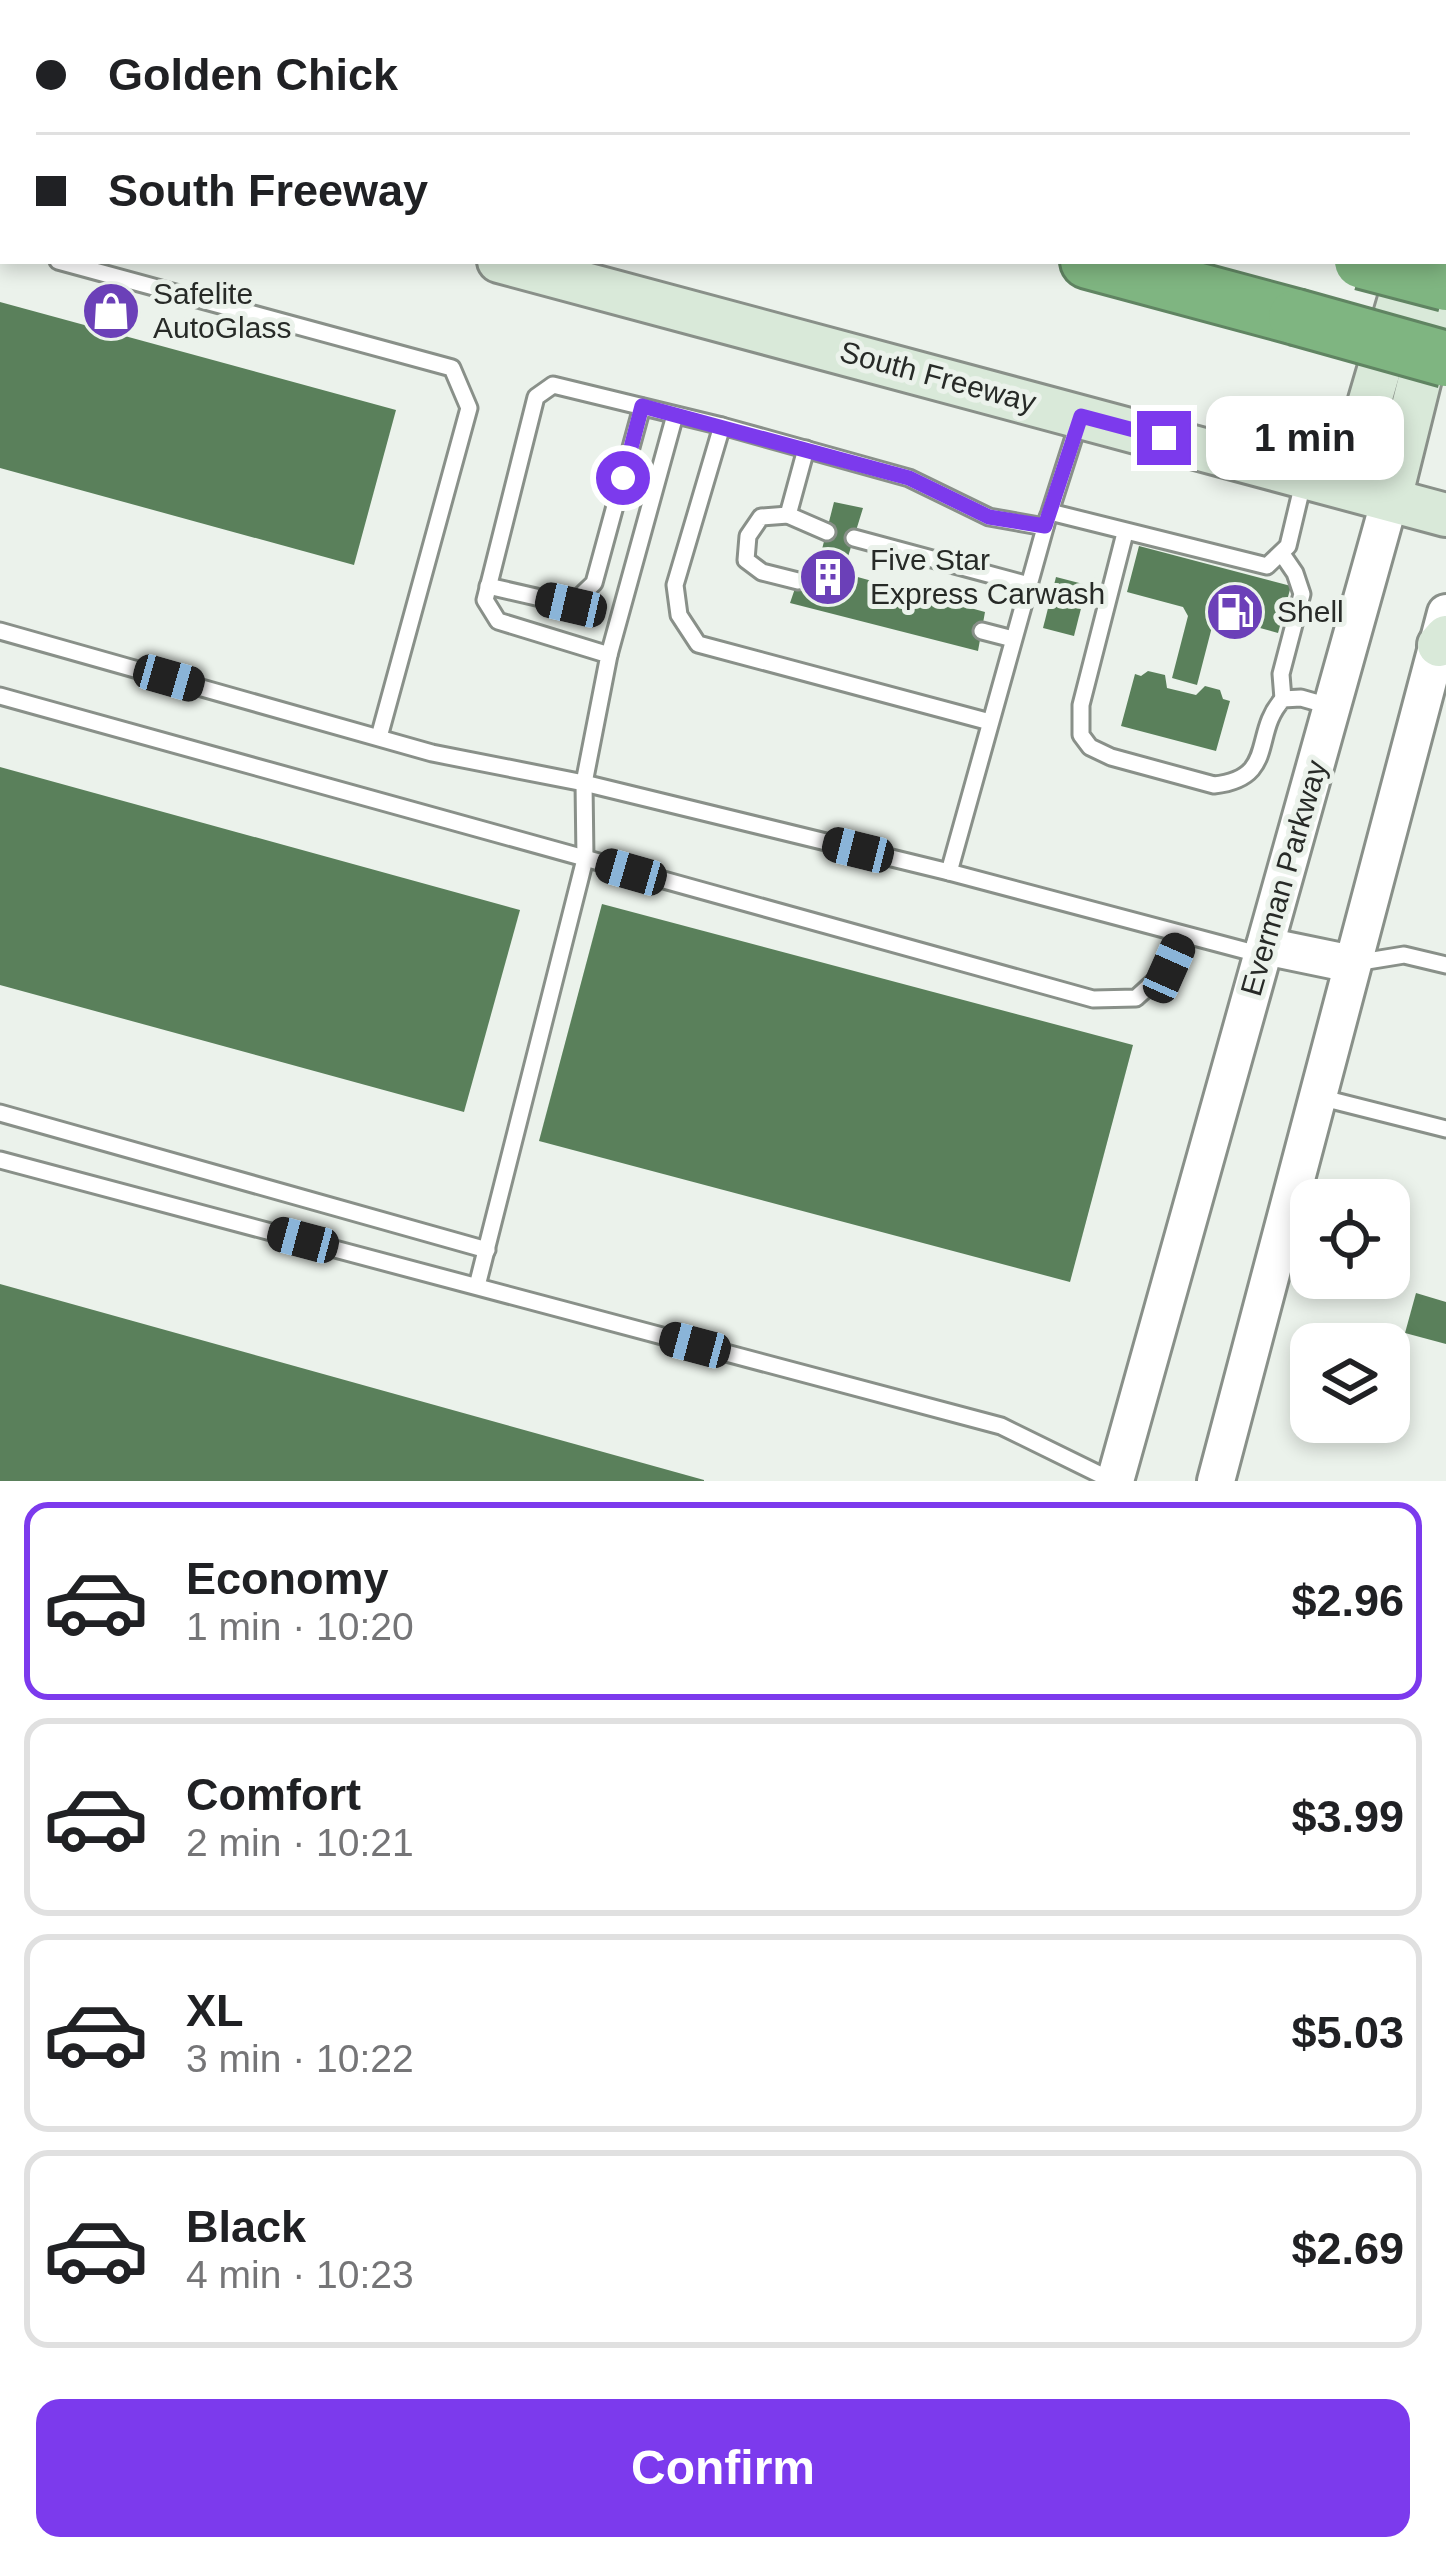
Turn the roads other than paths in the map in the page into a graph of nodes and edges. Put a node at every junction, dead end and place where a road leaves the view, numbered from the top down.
1 (69, 264) edge
2 (510, 264) edge
3 (1099, 264) edge
4 (1373, 264) edge
5 (1411, 264) edge
6 (1446, 274) edge
7 (1446, 284) edge
8 (1446, 358) edge
9 (642, 406) junction
10 (675, 415) junction
11 (1081, 416) junction
12 (722, 426) junction
13 (806, 449) junction
14 (1206, 450) junction
15 (1304, 477) junction
16 (1390, 500) junction
17 (788, 515) junction
18 (1446, 515) edge
19 (1047, 519) junction
20 (826, 532) dead end
21 (1125, 533) junction
22 (854, 538) dead end
23 (1282, 554) junction
24 (798, 580) dead end
25 (1029, 585) junction
26 (488, 586) junction
27 (0, 631) edge
28 (982, 631) dead end
29 (1444, 632) edge
30 (1013, 639) junction
31 (609, 655) junction
32 (0, 696) edge
33 (1283, 699) junction
34 (1332, 707) junction
35 (990, 722) junction
36 (380, 737) junction
37 (584, 783) junction
38 (585, 859) junction
39 (949, 872) junction
40 (1184, 934) junction
41 (1264, 951) junction
42 (1352, 964) junction
43 (1446, 964) edge
44 (1315, 1096) junction
45 (0, 1113) edge
46 (1446, 1129) edge
47 (0, 1160) edge
48 (487, 1250) junction
49 (477, 1286) junction
50 (1114, 1481) edge
51 (1216, 1481) edge

1 - 36 lane
2 - 11 main road, South Freeway
3 - 8 highway, bridge
4 - 7 highway, bridge
5 - 14 main road
6 - 16 main road, Everman Parkway
9 - 10 lane
9 - 26 lane
9 - 26 lane
10 - 12 lane
10 - 31 lane
11 - 14 main road, South Freeway
11 - 19 lane
12 - 13 lane
12 - 35 lane
13 - 17 lane
13 - 19 lane
14 - 15 main road, South Freeway
15 - 16 main road, South Freeway
15 - 23 lane
16 - 18 main road, South Freeway
16 - 34 street, Everman Parkway
17 - 20 lane
17 - 24 lane
19 - 21 lane
19 - 25 lane
21 - 23 lane
21 - 33 lane
22 - 25 lane
23 - 33 lane
25 - 30 lane
26 - 31 lane
27 - 36 lane
28 - 30 lane
29 - 42 street
30 - 35 lane
31 - 37 lane
32 - 38 lane
33 - 34 lane
34 - 41 street, Everman Parkway
35 - 39 lane
36 - 37 lane
37 - 38 lane
37 - 39 lane
38 - 40 lane
38 - 48 lane
39 - 40 lane
40 - 41 lane
41 - 42 street
41 - 50 street, Everman Parkway
42 - 43 lane
42 - 44 street
44 - 46 lane
44 - 51 street
45 - 48 lane
47 - 49 lane
48 - 49 lane
49 - 50 lane

